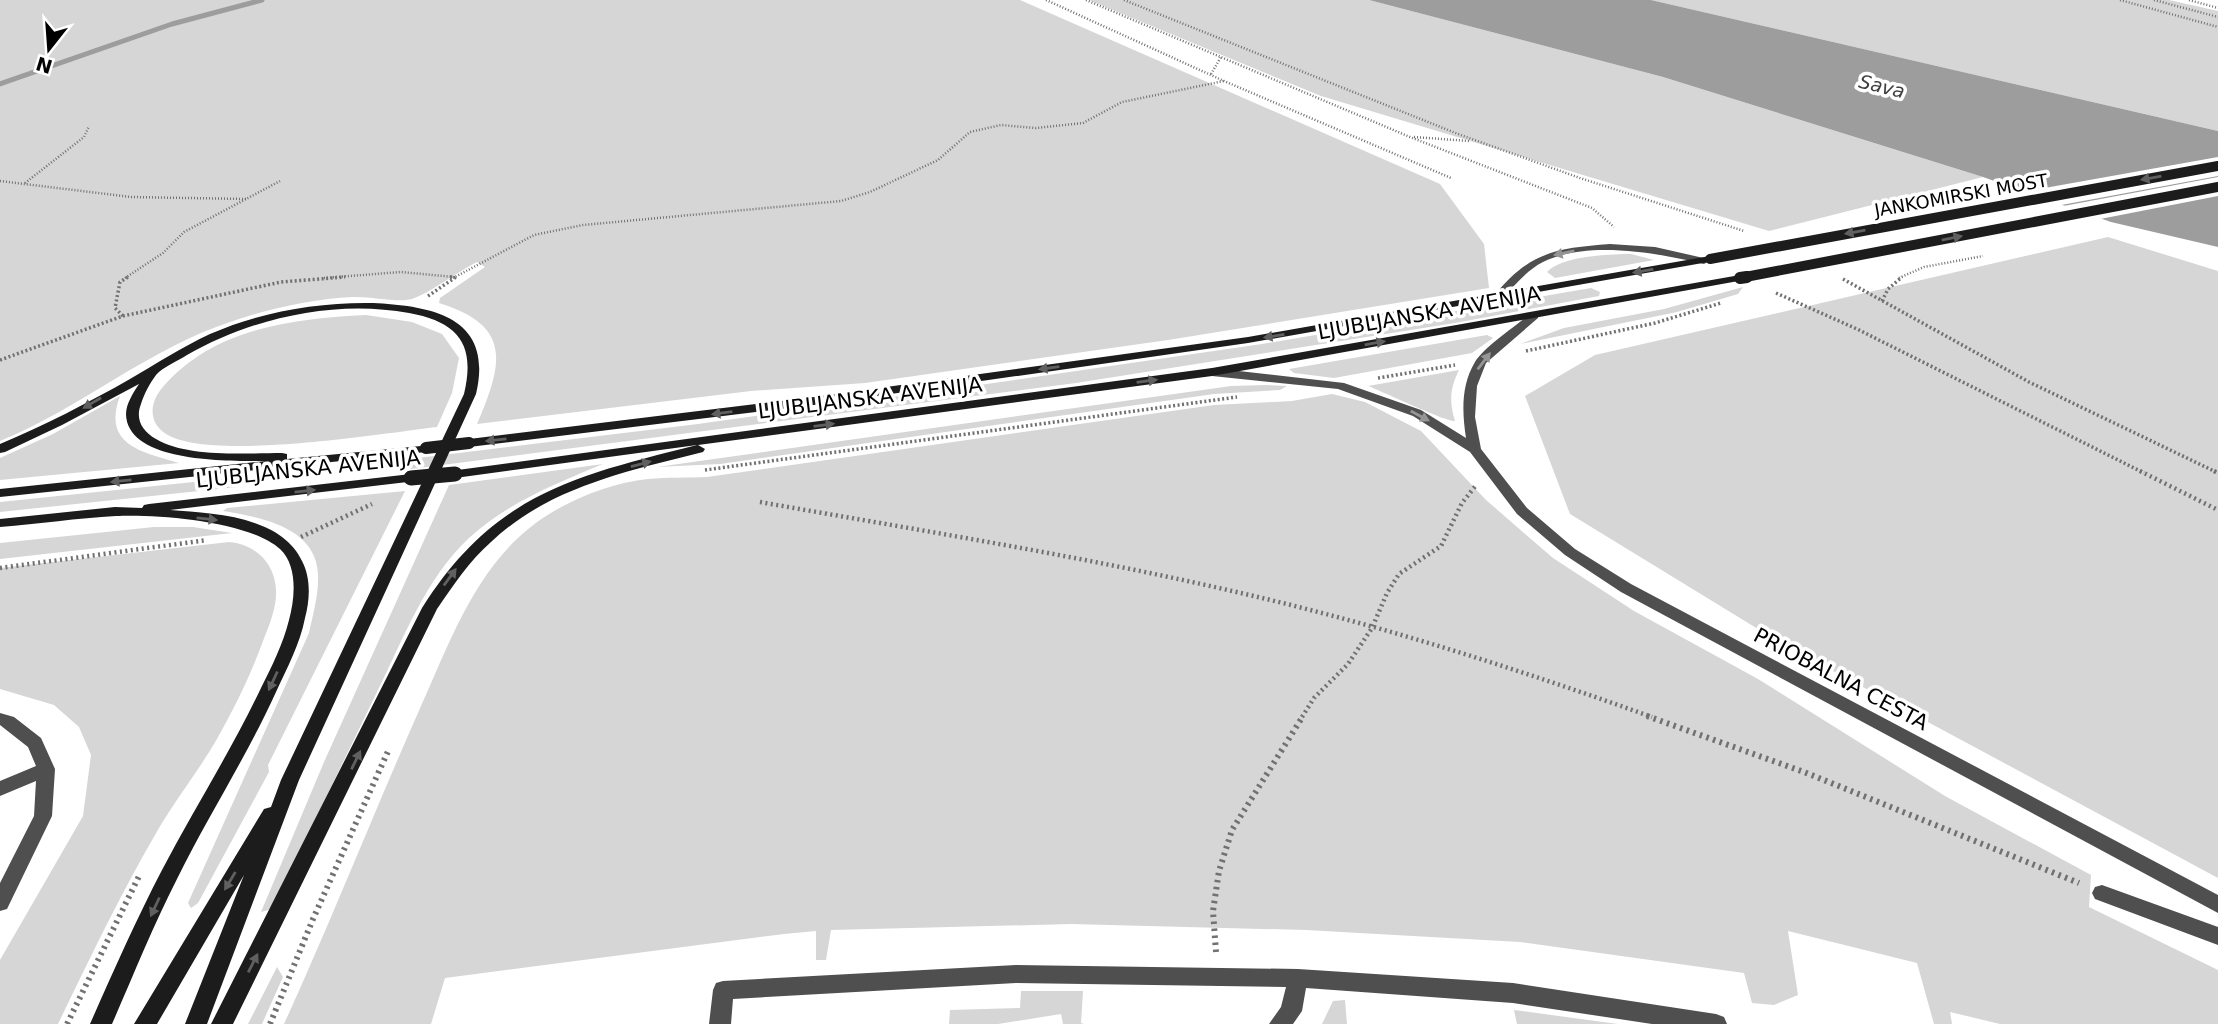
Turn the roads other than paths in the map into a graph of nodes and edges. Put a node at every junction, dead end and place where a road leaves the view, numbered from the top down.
1 (2218, 166) edge
2 (2218, 187) edge
3 (1707, 260) junction
4 (1740, 278) joint
5 (1499, 296) junction
6 (1534, 316) junction
7 (153, 371) junction
8 (1212, 372) junction
9 (757, 434) junction
10 (0, 449) edge
11 (1475, 449) junction
12 (335, 459) junction
13 (0, 493) edge
14 (115, 511) junction
15 (0, 523) edge
16 (0, 719) edge
17 (46, 769) junction
18 (290, 780) junction
19 (0, 789) edge
20 (2102, 893) road end
21 (0, 903) edge
22 (2218, 905) edge
23 (2218, 936) edge
24 (1298, 978) junction
25 (101, 1024) edge
26 (145, 1024) edge
27 (196, 1024) edge
28 (222, 1024) edge
29 (720, 1024) edge
30 (1280, 1024) edge
31 (1716, 1024) edge

1 -> 3 main road, JANKOMIRSKI MOST, bridge
4 -> 2 main road, JANKOMIRSKI MOST, bridge
3 -> 5 main road, LJUBLJANSKA AVENIJA
3 -> 5 street
4 - 6 main road, LJUBLJANSKA AVENIJA
5 -> 12 main road, LJUBLJANSKA AVENIJA, bridge
8 -> 6 main road, LJUBLJANSKA AVENIJA
11 -> 6 street, PRIOBALNA CESTA
7 -> 10 main road
7 - 12 main road
7 - 18 main road
9 -> 8 main road, LJUBLJANSKA AVENIJA
8 -> 11 street, PRIOBALNA CESTA
14 -> 9 main road, LJUBLJANSKA AVENIJA, bridge
28 -> 9 main road
11 - 22 street, PRIOBALNA CESTA
12 -> 13 main road, LJUBLJANSKA AVENIJA
14 - 15 main road, LJUBLJANSKA AVENIJA
14 -> 25 main road
16 - 17 street
17 - 19 street
17 - 21 street
18 -> 26 main road
18 - 27 main road
20 - 23 street
24 - 29 street
24 - 30 street
24 - 31 street

